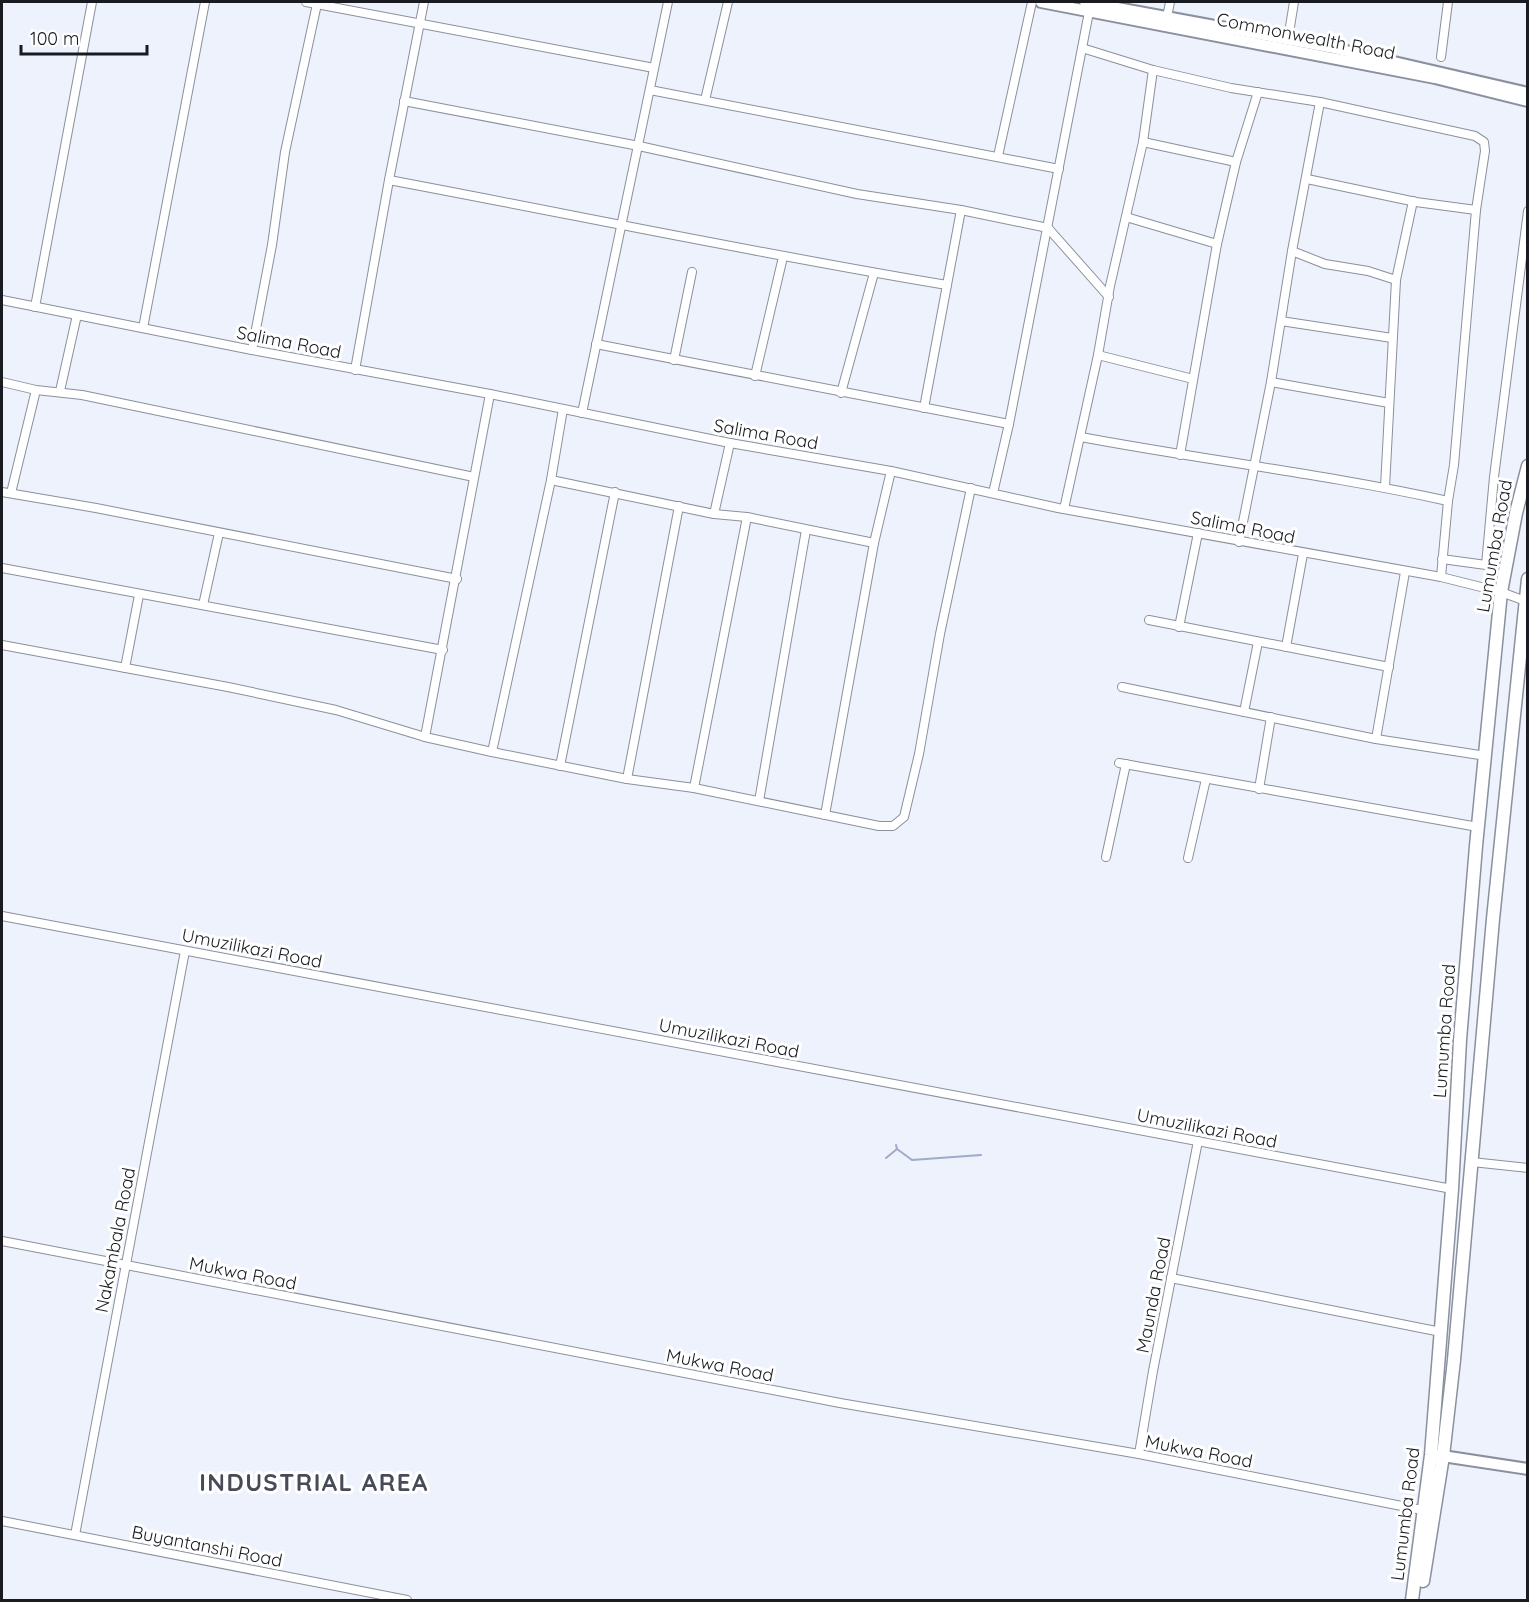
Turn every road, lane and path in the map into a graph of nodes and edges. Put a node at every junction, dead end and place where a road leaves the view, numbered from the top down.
1 (92, 2) edge
2 (205, 2) edge
3 (306, 2) edge
4 (424, 2) edge
5 (668, 2) edge
6 (728, 2) edge
7 (1032, 2) edge
8 (1041, 2) edge
9 (1170, 2) edge
10 (1294, 2) edge
11 (1448, 2) edge
12 (317, 4) junction
13 (1089, 4) edge
14 (1167, 17) junction
15 (420, 24) junction
16 (1288, 39) junction
17 (1082, 48) junction
18 (1441, 57) dead end
19 (654, 68) junction
20 (1153, 70) junction
21 (650, 90) junction
22 (1258, 92) junction
23 (1527, 93) edge
24 (705, 100) junction
25 (404, 101) junction
26 (1527, 101) edge
27 (1320, 102) junction
28 (1143, 142) junction
29 (639, 146) junction
30 (998, 156) junction
31 (1236, 162) junction
32 (1059, 169) junction
33 (1307, 179) junction
34 (388, 180) junction
35 (1413, 201) junction
36 (961, 210) junction
37 (1476, 210) junction
38 (1527, 211) edge
39 (1126, 217) junction
40 (623, 224) junction
41 (1048, 228) junction
42 (1217, 244) junction
43 (1292, 251) junction
44 (783, 257) junction
45 (692, 273) dead end
46 (874, 273) junction
47 (1396, 280) junction
48 (947, 285) junction
49 (1108, 297) junction
50 (2, 300) edge
51 (35, 307) junction
52 (77, 315) junction
53 (1281, 321) junction
54 (143, 328) junction
55 (1392, 338) junction
56 (596, 344) junction
57 (252, 351) junction
58 (1098, 355) junction
59 (674, 360) junction
60 (355, 370) junction
61 (755, 376) junction
62 (1193, 380) junction
63 (2, 382) edge
64 (1271, 382) junction
65 (36, 390) junction
66 (60, 392) junction
67 (841, 393) junction
68 (490, 394) junction
69 (1389, 403) junction
70 (924, 408) junction
71 (563, 409) junction
72 (582, 413) junction
73 (1009, 424) junction
74 (1081, 437) junction
75 (730, 443) junction
76 (1180, 455) junction
77 (1254, 466) junction
78 (1527, 466) edge
79 (891, 471) junction
80 (474, 477) junction
81 (551, 480) junction
82 (1385, 487) junction
83 (971, 488) junction
84 (2, 492) edge
85 (615, 492) junction
86 (11, 493) junction
87 (993, 493) junction
88 (1448, 501) junction
89 (679, 506) junction
90 (1064, 509) junction
91 (714, 514) junction
92 (747, 517) junction
93 (806, 530) junction
94 (219, 533) junction
95 (1198, 533) junction
96 (1239, 542) junction
97 (874, 543) junction
98 (1303, 554) junction
99 (1442, 559) junction
100 (2, 568) edge
101 (1405, 572) junction
102 (1441, 577) junction
103 (457, 579) junction
104 (1527, 579) edge
105 (1501, 592) junction
106 (139, 595) junction
107 (1526, 602) edge
108 (203, 604) junction
109 (1149, 620) dead end
110 (1179, 627) junction
111 (1258, 642) junction
112 (2, 645) edge
113 (1286, 647) junction
114 (443, 651) junction
115 (1389, 666) junction
116 (125, 668) junction
117 (1122, 687) dead end
118 (1244, 712) junction
119 (1271, 717) junction
120 (425, 737) junction
121 (1376, 739) junction
122 (492, 752) junction
123 (1486, 756) junction
124 (560, 766) junction
125 (627, 779) junction
126 (1206, 779) junction
127 (694, 788) junction
128 (1259, 789) junction
129 (759, 801) junction
130 (825, 815) junction
131 (1478, 827) junction
132 (1106, 857) dead end
133 (1188, 858) dead end
134 (2, 916) edge
135 (184, 951) junction
136 (1198, 1141) junction
137 (1472, 1161) junction
138 (1527, 1168) edge
139 (1452, 1189) junction
140 (2, 1241) edge
141 (126, 1265) junction
142 (1171, 1278) junction
143 (1442, 1332) junction
144 (1139, 1454) junction
145 (1437, 1455) junction
146 (1527, 1469) edge
147 (1429, 1512) junction
148 (2, 1521) edge
149 (75, 1535) junction
150 (407, 1600) edge
151 (1412, 1600) edge
152 (1420, 1600) edge

1 - 51 street
2 - 54 street
3 - 12 street
4 - 15 street
5 - 19 street
6 - 24 street
7 - 30 street
8 - 13 main road, Commonwealth Road
9 - 14 street
10 - 16 street
11 - 18 street
12 - 15 street
12 - 57 street
13 - 14 main road, Commonwealth Road
13 - 17 street
13 - 26 main road, Commonwealth Road
14 - 16 main road, Commonwealth Road
15 - 19 street
15 - 25 street
16 - 23 main road, Commonwealth Road
17 - 20 street
17 - 32 street
19 - 21 street
20 - 22 street
20 - 28 street
21 - 24 street
21 - 29 street
22 - 27 street
22 - 31 street
24 - 30 street
25 - 29 street
25 - 34 street
27 - 33 street
27 - 37 street
28 - 31 street
28 - 39 street
29 - 36 street
29 - 40 street
30 - 32 street
31 - 42 street
32 - 41 street
33 - 35 street
33 - 43 street
34 - 40 street
34 - 60 street
35 - 37 street
35 - 47 street
36 - 41 street
36 - 48 street
37 - 88 street
38 - 99 street
39 - 42 street
39 - 49 street
40 - 44 street
40 - 56 street
41 - 49 street
41 - 73 street
42 - 62 street
43 - 47 street
43 - 53 street
44 - 46 street
44 - 61 street
45 - 59 street
46 - 48 street
46 - 67 street
47 - 55 street
48 - 70 street
49 - 58 street
50 - 51 street, Salima Road
51 - 52 street, Salima Road
52 - 54 street, Salima Road
52 - 66 street
53 - 55 street
53 - 64 street
54 - 57 street, Salima Road
55 - 69 street
56 - 59 street
56 - 72 street
57 - 60 street, Salima Road
58 - 62 street
58 - 74 street
59 - 61 street
60 - 68 street, Salima Road
61 - 67 street
62 - 76 street
63 - 65 street
64 - 69 street
64 - 77 street
65 - 66 street
65 - 86 street
66 - 80 street
67 - 70 street
68 - 71 street, Salima Road
68 - 80 street
69 - 82 street
70 - 73 street
71 - 72 street, Salima Road
71 - 81 street
72 - 75 street, Salima Road
73 - 87 street
74 - 76 street
74 - 90 street
75 - 79 street, Salima Road
75 - 91 street
76 - 77 street
77 - 82 street
77 - 96 street
78 - 105 main road, Lumumba Road
79 - 83 street, Salima Road
79 - 97 street
80 - 103 street
81 - 85 street
81 - 122 street
82 - 88 street
83 - 87 street, Salima Road
83 - 130 street
84 - 86 street
85 - 89 street
85 - 124 street
86 - 94 street
87 - 90 street, Salima Road
88 - 99 street
89 - 91 street
89 - 125 street
90 - 95 street, Salima Road
91 - 92 street
92 - 93 street
92 - 127 street
93 - 97 street
93 - 129 street
94 - 103 street
94 - 108 street
95 - 96 street, Salima Road
95 - 110 street
96 - 98 street, Salima Road
97 - 130 street
98 - 101 street, Salima Road
98 - 113 street
99 - 102 street
100 - 106 street
101 - 102 street, Salima Road
101 - 115 street
102 - 105 street, Salima Road
103 - 114 street
104 - 107 main road, Lumumba Road
105 - 107 street, Salima Road
105 - 123 main road, Lumumba Road
106 - 108 street
106 - 116 street
107 - 137 main road, Lumumba Road
108 - 114 street
109 - 110 street
110 - 111 street
111 - 113 street
111 - 118 street
112 - 116 street
113 - 115 street
114 - 120 street
115 - 121 street
116 - 120 street
117 - 118 street
118 - 119 street
119 - 121 street
119 - 128 street
120 - 122 street
121 - 123 street
122 - 124 street
123 - 131 main road, Lumumba Road
124 - 125 street
125 - 127 street
126 - 128 street
126 - 132 street
126 - 133 street
127 - 129 street
128 - 131 street
129 - 130 street
131 - 139 main road, Lumumba Road
134 - 135 street, Umuzilikazi Road
135 - 136 street, Umuzilikazi Road
135 - 141 street, Nakambala Road
136 - 139 street, Umuzilikazi Road
136 - 142 street, Maunda Road
137 - 138 street
137 - 145 main road, Lumumba Road
139 - 143 main road, Lumumba Road
140 - 141 street, Mukwa Road
141 - 144 street, Mukwa Road
141 - 149 street, Nakambala Road
142 - 143 street
142 - 144 street, Maunda Road
143 - 145 main road, Lumumba Road
144 - 147 street, Mukwa Road
145 - 146 main road
145 - 147 main road, Lumumba Road
147 - 151 main road, Lumumba Road
147 - 152 main road, Lumumba Road
148 - 149 street, Buyantanshi Road
149 - 150 street, Buyantanshi Road

